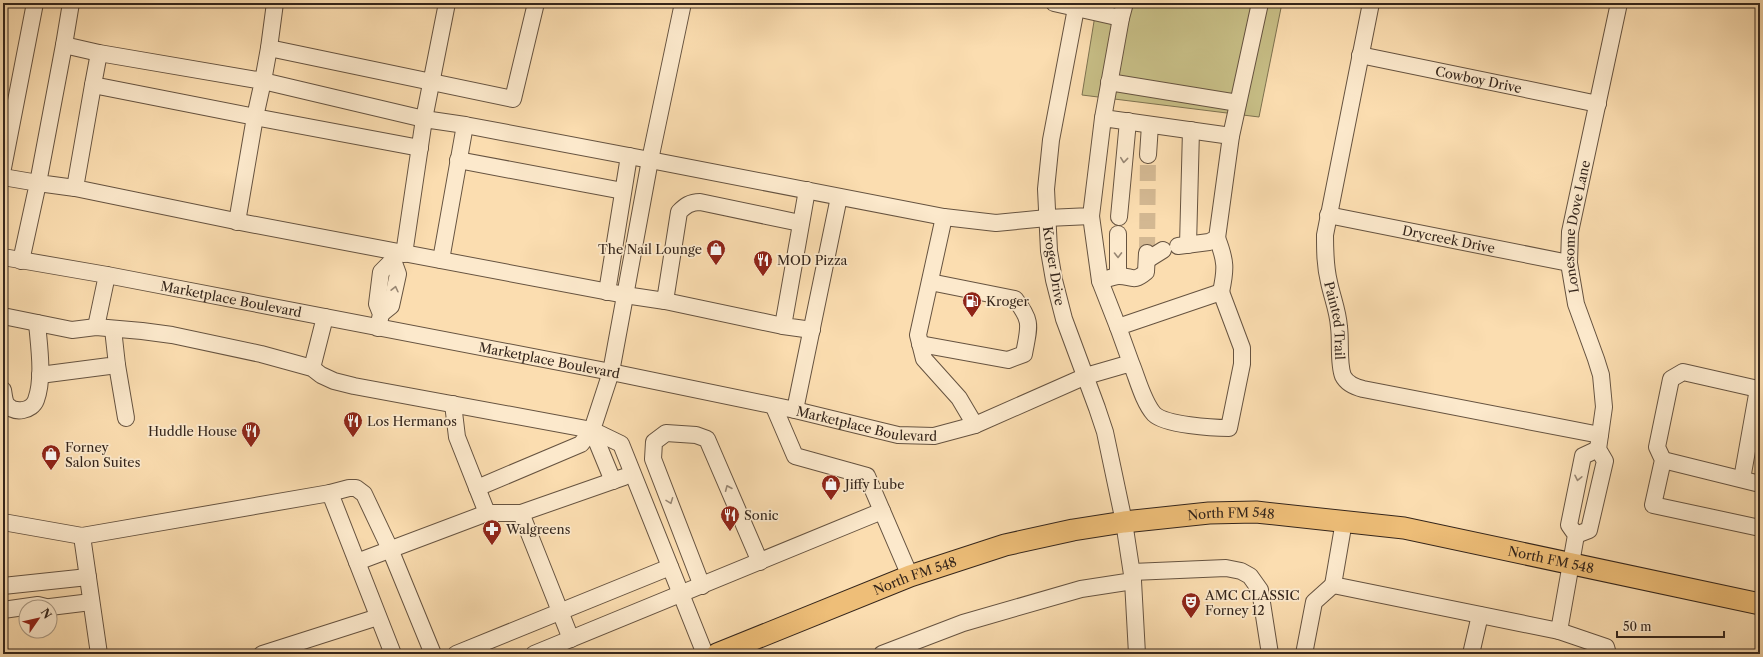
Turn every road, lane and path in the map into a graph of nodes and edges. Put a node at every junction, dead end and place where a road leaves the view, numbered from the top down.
1 (35, 3) edge
2 (71, 3) edge
3 (276, 3) edge
4 (447, 3) edge
5 (536, 3) edge
6 (683, 3) edge
7 (1054, 3) edge
8 (1260, 3) edge
9 (1371, 3) edge
10 (1619, 3) edge
11 (1076, 5) edge
12 (1123, 10) edge
13 (64, 45) junction
14 (269, 48) junction
15 (99, 53) junction
16 (1360, 54) junction
17 (263, 81) junction
18 (432, 82) junction
19 (1109, 82) junction
20 (93, 85) junction
21 (1238, 103) junction
22 (1598, 104) junction
23 (255, 117) junction
24 (1103, 118) junction
25 (424, 119) junction
26 (1128, 121) junction
27 (464, 125) junction
28 (1150, 125) junction
29 (1191, 130) junction
30 (1231, 136) junction
31 (420, 148) junction
32 (1148, 155) tunnel mouth
33 (629, 156) junction
34 (458, 160) junction
35 (650, 160) junction
36 (3, 168) edge
37 (3, 178) edge
38 (38, 183) junction
39 (75, 188) junction
40 (806, 190) junction
41 (623, 192) junction
42 (839, 197) junction
43 (1091, 216) junction
44 (1328, 216) junction
45 (944, 217) junction
46 (1119, 217) dead end
47 (1047, 218) junction
48 (237, 222) junction
49 (800, 223) junction
50 (1118, 234) dead end
51 (1217, 238) junction
52 (1177, 247) junction
53 (397, 255) junction
54 (3, 257) edge
55 (21, 260) junction
56 (441, 260) junction
57 (1569, 263) junction
58 (107, 275) junction
59 (1118, 276) junction
60 (1100, 281) junction
61 (930, 282) junction
62 (607, 292) junction
63 (1221, 292) junction
64 (625, 295) junction
65 (665, 301) junction
66 (3, 316) edge
67 (325, 317) junction
68 (380, 321) junction
69 (37, 323) junction
70 (783, 326) junction
71 (96, 327) junction
72 (1118, 327) junction
73 (113, 329) junction
74 (812, 330) junction
75 (920, 344) junction
76 (1132, 363) junction
77 (117, 365) junction
78 (312, 368) junction
79 (611, 372) junction
80 (40, 375) junction
81 (1086, 376) junction
82 (1759, 389) edge
83 (3, 390) edge
84 (453, 404) junction
85 (774, 407) junction
86 (795, 410) junction
87 (126, 418) dead end
88 (975, 425) junction
89 (592, 430) junction
90 (1599, 442) junction
91 (1663, 460) junction
92 (660, 475) junction
93 (635, 479) junction
94 (1742, 479) junction
95 (614, 481) junction
96 (1760, 484) edge
97 (477, 488) junction
98 (330, 493) junction
99 (882, 512) junction
100 (487, 513) junction
101 (521, 513) junction
102 (1344, 521) junction
103 (3, 522) edge
104 (1124, 522) junction
105 (1760, 528) edge
106 (1576, 535) junction
107 (82, 536) junction
108 (390, 549) junction
109 (357, 562) junction
110 (760, 562) junction
111 (1571, 563) junction
112 (670, 567) junction
113 (910, 576) junction
114 (88, 577) junction
115 (1133, 577) junction
116 (1333, 585) junction
117 (3, 586) edge
118 (702, 586) junction
119 (681, 594) junction
120 (91, 602) junction
121 (1760, 604) edge
122 (58, 607) edge
123 (18, 608) edge
124 (3, 610) edge
125 (560, 611) junction
126 (1480, 615) junction
127 (378, 618) junction
128 (1559, 631) junction
129 (571, 639) junction
130 (267, 653) edge
131 (99, 654) edge
132 (393, 654) edge
133 (433, 654) edge
134 (456, 654) edge
135 (534, 654) edge
136 (705, 654) edge
137 (716, 654) edge
138 (882, 654) edge
139 (1137, 654) edge
140 (1270, 654) edge
141 (1304, 654) edge
142 (1471, 654) edge
143 (1608, 654) edge

1 - 36 street
2 - 13 street
3 - 14 street
4 - 18 street
5 - 18 street
6 - 35 street
7 - 11 street
8 - 21 street
9 - 16 street, Painted Trail
10 - 22 street, Lonesome Dove Lane
11 - 12 street
11 - 47 street, Kroger Drive
12 - 19 street
13 - 15 street
13 - 38 street
14 - 17 street
14 - 18 street
15 - 17 street
15 - 20 street
16 - 22 street, Cowboy Drive
16 - 44 street, Painted Trail
17 - 23 street
17 - 25 street
18 - 25 street
19 - 21 street
19 - 24 street
20 - 23 street
20 - 39 street
21 - 30 street
22 - 57 street, Lonesome Dove Lane
23 - 31 street
23 - 48 street
24 - 26 street
24 - 43 street
25 - 27 street
25 - 31 street
26 - 28 street
26 -> 46 street
27 - 33 street
27 - 34 street
28 - 29 street
28 - 32 street
29 - 30 street
29 - 52 street
30 - 51 street
31 - 53 street
33 - 35 street
33 - 41 street
34 - 41 street
34 - 56 street
35 - 40 street
35 - 64 street
37 - 38 street
38 - 39 street
38 - 55 street
39 - 48 street
40 - 42 street
40 - 49 street
41 - 62 street
42 - 45 street
42 - 74 street
43 - 47 street
43 - 60 street
44 - 57 street, Drycreek Drive
44 - 90 street, Painted Trail
45 - 47 street
45 - 61 street
47 - 81 street, Kroger Drive
48 - 53 street
49 - 65 street
49 - 70 street
50 -> 59 street
51 - 52 street
51 - 63 street
52 - 59 street
53 - 56 street
53 - 68 street
54 - 55 street, Marketplace Boulevard
55 - 58 street, Marketplace Boulevard
56 - 62 street
57 - 90 street, Lonesome Dove Lane
58 - 67 street, Marketplace Boulevard
58 - 71 street
59 - 60 street
60 - 72 street
61 - 75 street
61 - 75 street
62 - 64 street
63 - 72 street
63 - 76 street
64 - 65 street
64 - 79 street
65 - 70 street
66 - 69 street
67 - 68 street, Marketplace Boulevard
67 - 78 street
68 - 79 street, Marketplace Boulevard
69 - 71 street
69 - 80 street
70 - 74 street
71 - 73 street
72 - 76 street
73 - 77 street
73 - 78 street
74 - 86 street
75 - 88 street
76 - 81 street, Marketplace Boulevard
77 - 80 street
77 - 87 street
78 - 84 street
79 - 85 street, Marketplace Boulevard
79 - 89 street
80 - 83 street
81 - 88 street, Marketplace Boulevard
81 - 104 street, Kroger Drive
82 - 91 street
82 - 94 street
84 - 89 street
84 - 97 street
85 - 86 street, Marketplace Boulevard
85 - 99 street
86 - 88 street, Marketplace Boulevard
89 - 93 street
89 - 95 street
89 - 97 street
90 -> 106 street
90 - 106 street, Lonesome Dove Lane
91 - 94 street
91 - 105 street
92 - 93 street
110 -> 92 street
92 -> 118 street
93 - 95 street
93 - 112 street
94 - 96 street
95 - 101 street
97 - 100 street
98 - 107 street
98 - 108 street
98 - 109 street
99 - 110 street
99 - 113 street
100 - 101 street
100 - 108 street
101 - 125 street
102 - 104 main road, North FM 548
102 - 111 main road, North FM 548
102 - 116 street
103 - 107 street
104 - 113 main road, North FM 548
104 - 115 street, Kroger Drive
106 - 111 street
107 - 114 street
108 - 109 street
108 - 133 street
109 - 127 street
110 - 118 street
111 - 121 main road, North FM 548
111 - 128 street
112 - 119 street
112 - 125 street
113 - 137 main road, North FM 548
114 - 117 street
114 - 120 street
115 - 138 street
115 - 139 street, Kroger Drive
115 - 140 street
116 - 126 street
116 - 141 street
118 - 119 street
119 - 129 street
119 - 136 street
120 - 122 street
120 - 131 street
123 - 124 street
125 - 129 street
125 - 134 street
126 - 128 street
126 - 142 street
127 - 130 street
127 - 132 street
128 - 143 street
129 - 135 street

